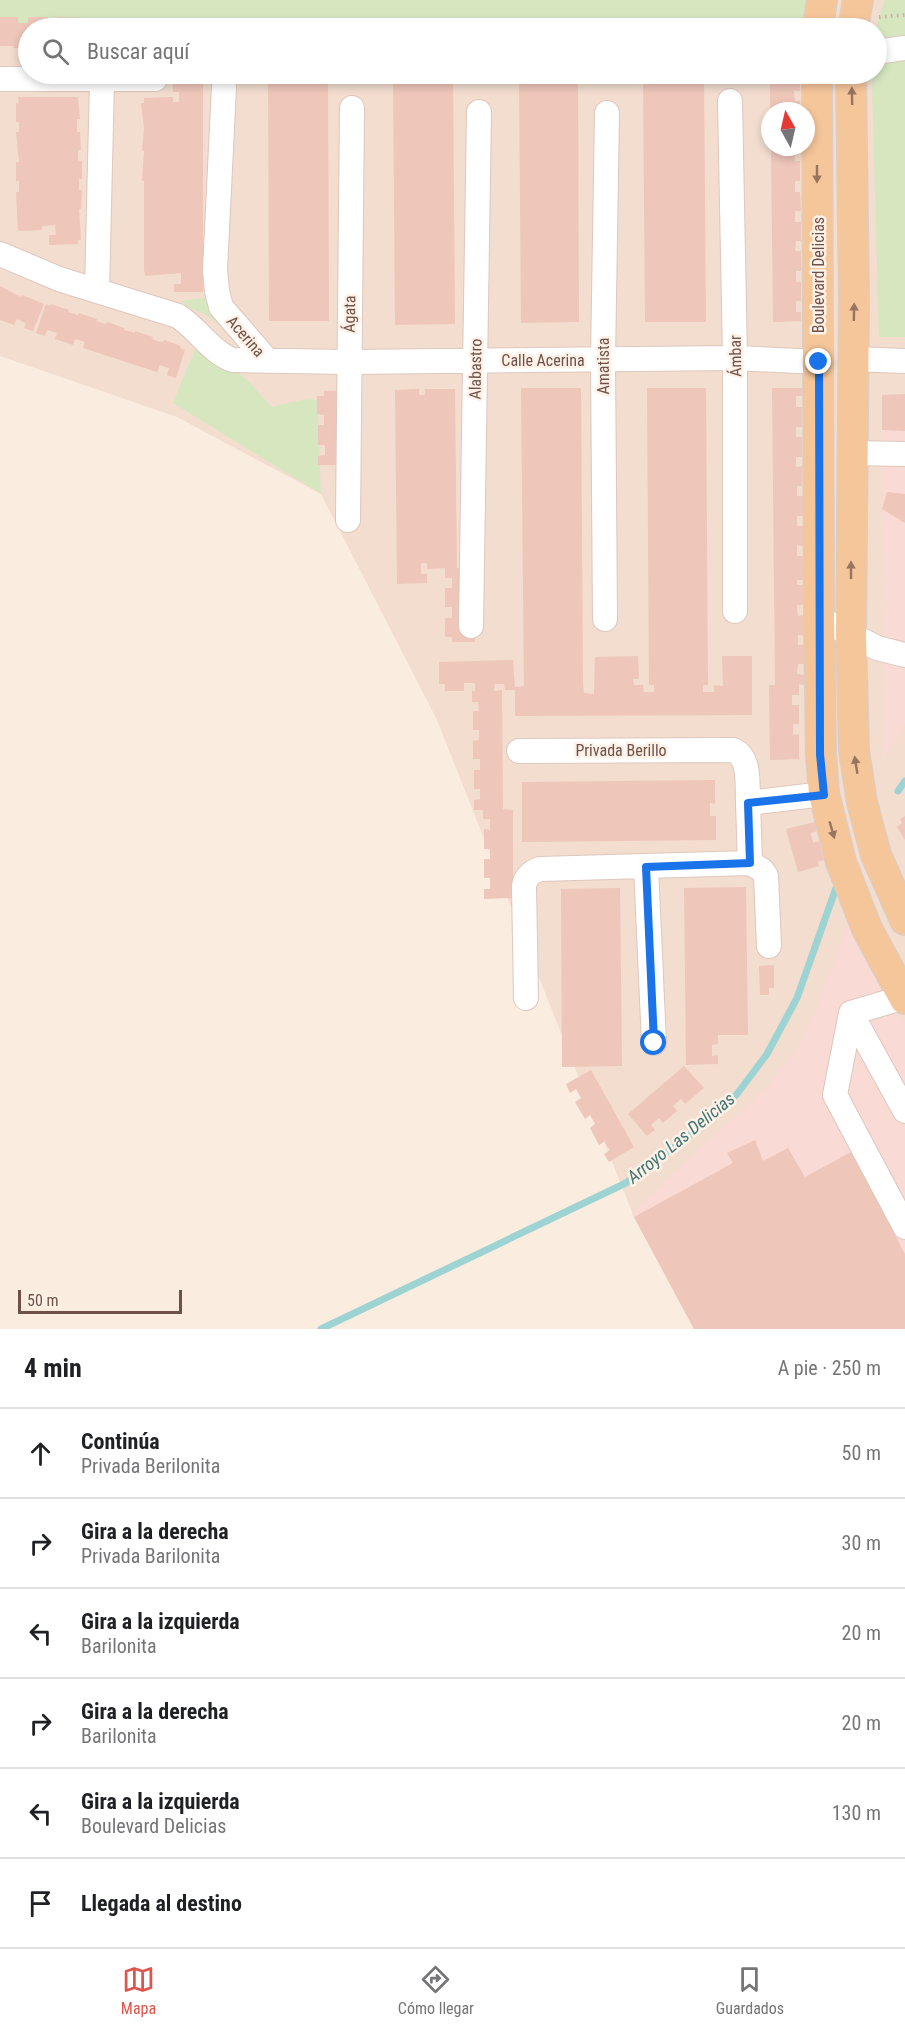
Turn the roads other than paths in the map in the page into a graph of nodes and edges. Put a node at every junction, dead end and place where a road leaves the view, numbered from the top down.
1 (822, 0) edge
2 (858, 0) edge
3 (819, 18) edge
4 (855, 18) edge
5 (905, 48) edge
6 (887, 50) edge
7 (0, 78) edge
8 (18, 78) edge
9 (102, 84) edge
10 (817, 84) edge
11 (851, 84) edge
12 (224, 87) dead end
13 (730, 101) dead end
14 (352, 108) dead end
15 (479, 112) dead end
16 (607, 113) dead end
17 (0, 254) edge
18 (97, 291) junction
19 (735, 358) junction
20 (853, 359) junction
21 (267, 360) junction
22 (475, 360) junction
23 (603, 360) junction
24 (905, 361) edge
25 (348, 362) junction
26 (819, 362) junction
27 (852, 453) junction
28 (905, 454) edge
29 (348, 520) dead end
30 (735, 611) dead end
31 (819, 618) junction
32 (605, 620) dead end
33 (471, 626) dead end
34 (851, 636) junction
35 (905, 655) edge
36 (519, 751) dead end
37 (824, 795) junction
38 (748, 803) junction
39 (750, 863) junction
40 (646, 867) junction
41 (905, 920) edge
42 (769, 945) dead end
43 (526, 998) dead end
44 (905, 998) edge
45 (851, 1013) junction
46 (654, 1043) dead end
47 (905, 1111) edge
48 (905, 1227) edge

1 - 3 main road
2 - 4 main road
5 - 6 street
7 - 8 street
9 - 18 street
10 -> 26 main road, Boulevard Delicias
20 -> 11 main road
12 - 21 street, Acerina
13 - 19 street, Ámbar
14 - 25 street, Ágata
15 - 22 street, Alabastro
16 - 23 street, Amatista
17 - 18 street, Acerina
18 - 21 street, Acerina
19 - 23 street, Calle Acerina
19 - 26 street, Calle Acerina
19 - 30 street, Ámbar
20 - 24 street
20 - 27 main road
21 - 25 street, Calle Acerina
22 - 23 street, Calle Acerina
22 - 25 street, Calle Acerina
22 - 33 street, Alabastro
23 - 32 street, Amatista
25 - 29 street, Ágata
26 - 31 main road, Boulevard Delicias
27 - 28 street
34 -> 27 main road
31 - 34 street
31 - 37 main road, Boulevard Delicias
34 - 35 street
41 -> 34 main road
36 - 38 street, Privada Berillo
37 - 38 street
37 -> 44 main road, Boulevard Delicias
38 - 39 street
39 - 40 street
39 - 42 street
40 - 43 street
40 - 46 street
44 - 45 street
45 - 47 street
45 - 48 street

